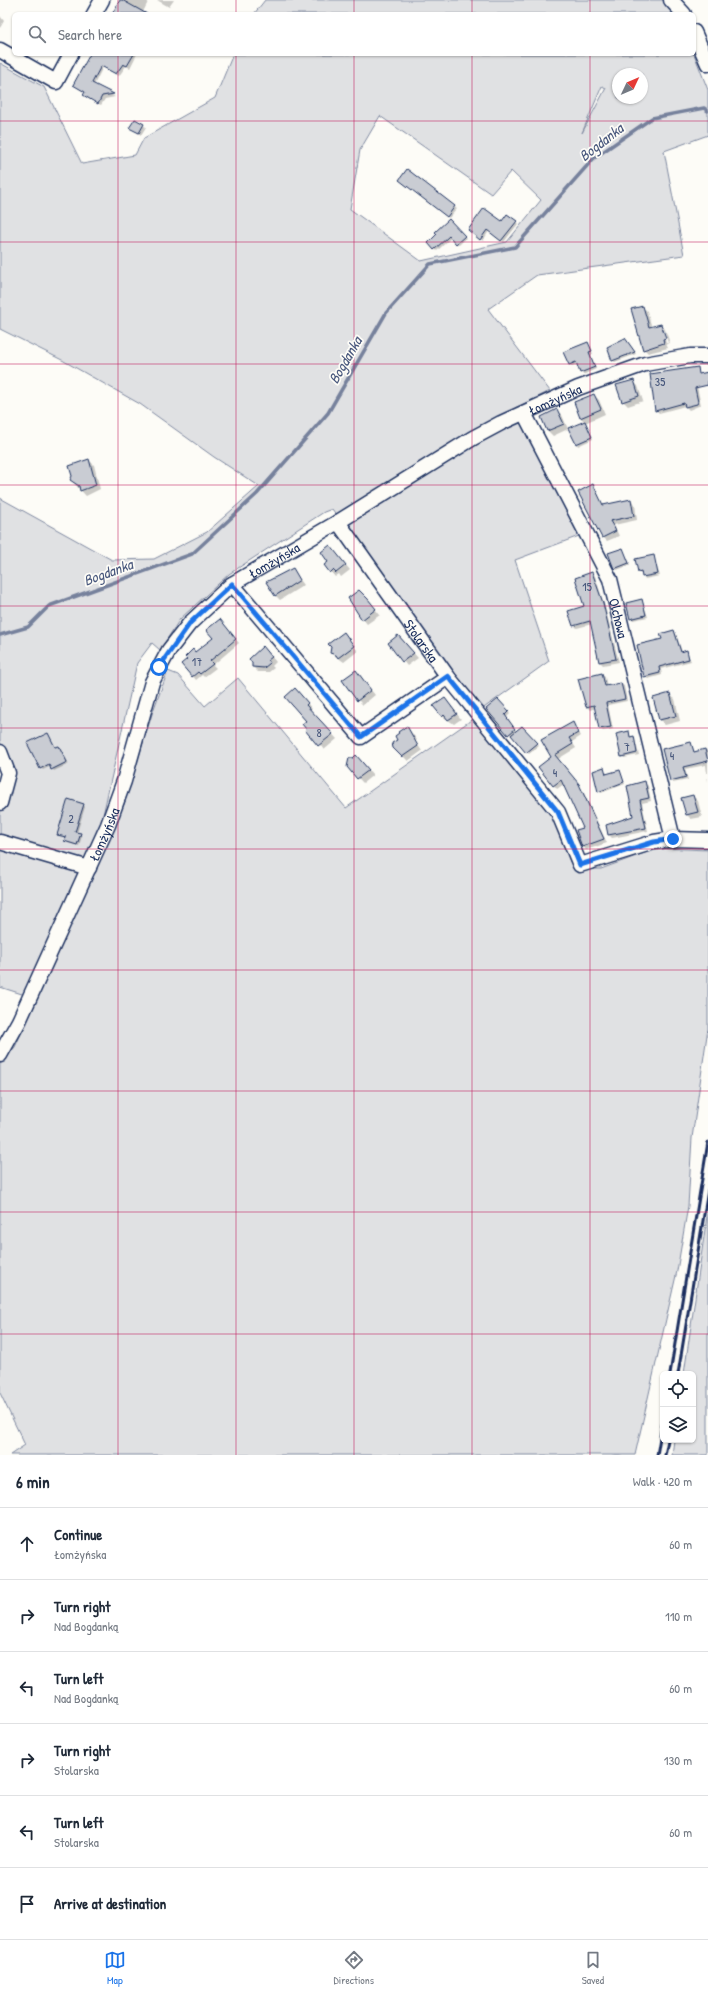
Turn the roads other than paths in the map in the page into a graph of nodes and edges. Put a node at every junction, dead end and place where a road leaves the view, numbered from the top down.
1 (102, 0) edge
2 (671, 0) edge
3 (95, 12) edge
4 (682, 12) edge
5 (696, 37) edge
6 (0, 50) edge
7 (70, 56) edge
8 (708, 64) edge
9 (708, 356) edge
10 (524, 413) junction
11 (338, 522) junction
12 (232, 584) junction
13 (448, 676) junction
14 (0, 752) edge
15 (0, 803) edge
16 (673, 839) junction
17 (708, 840) edge
18 (0, 842) edge
19 (89, 868) junction
20 (0, 1055) edge

1 - 3 street
2 - 4 street
5 - 8 street
6 - 7 street
9 - 10 street, Łomżyńska
10 - 11 street, Łomżyńska
10 - 16 street, Olchowa
11 - 12 street, Łomżyńska
11 - 13 street, Stolarska
12 - 13 street
12 - 19 street, Łomżyńska
13 - 16 street, Stolarska
14 - 15 street
16 - 17 street, Stolarska
18 - 19 street
19 - 20 street, Łomżyńska

